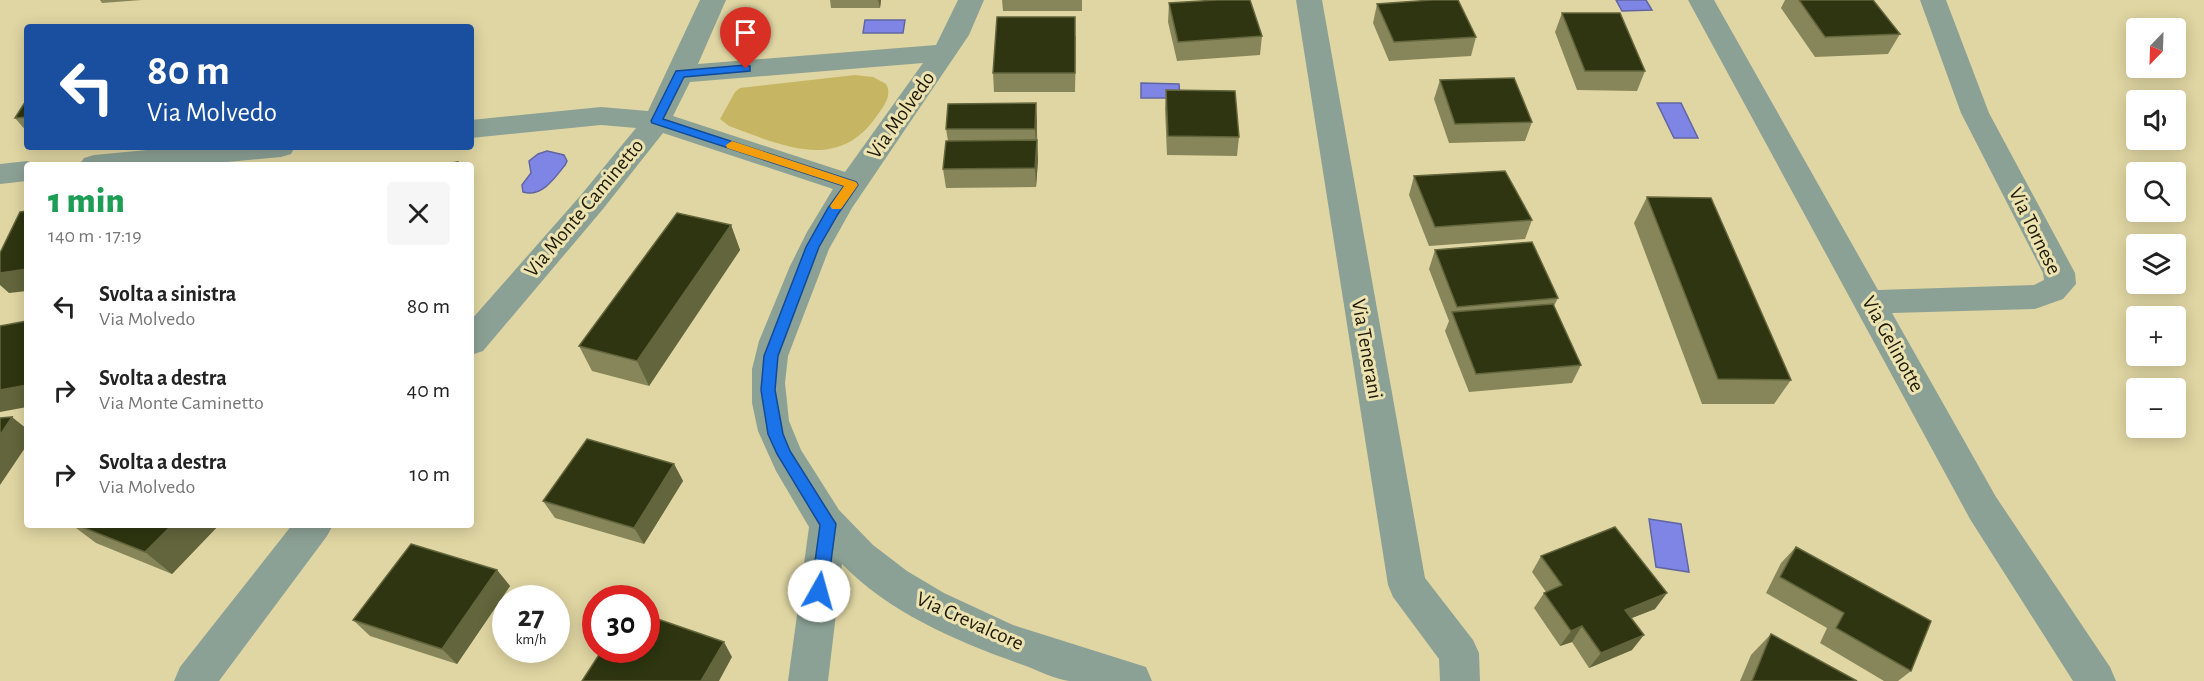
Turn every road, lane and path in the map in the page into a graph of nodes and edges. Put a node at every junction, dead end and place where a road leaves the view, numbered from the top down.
1 (712, 0) edge
2 (971, 0) edge
3 (1309, 0) edge
4 (1701, 0) edge
5 (1933, 0) edge
6 (944, 53) junction
7 (680, 74) junction
8 (657, 121) junction
9 (474, 129) edge
10 (250, 150) edge
11 (124, 162) edge
12 (24, 171) edge
13 (0, 174) edge
14 (852, 185) junction
15 (1870, 302) junction
16 (474, 339) edge
17 (828, 524) junction
18 (312, 528) edge
19 (194, 681) edge
20 (808, 681) edge
21 (1132, 681) edge
22 (1460, 681) edge
23 (2096, 681) edge

1 - 7 street, Via Monte Caminetto
2 - 6 street, Via Molvedo
3 - 22 street, Via Tenerani
4 - 15 street, Via Gelinotte
5 - 15 street, Via Tornese
6 - 7 street, Via Molvedo
6 - 14 street, Via Molvedo
7 - 8 street, Via Monte Caminetto
8 - 9 street
8 - 14 street
8 - 16 street, Via Monte Caminetto
10 - 11 street
12 - 13 street
14 - 17 street, Via Crevalcore
15 - 23 street, Via Gelinotte
17 - 20 street
17 - 21 street, Via Crevalcore
18 - 19 street

